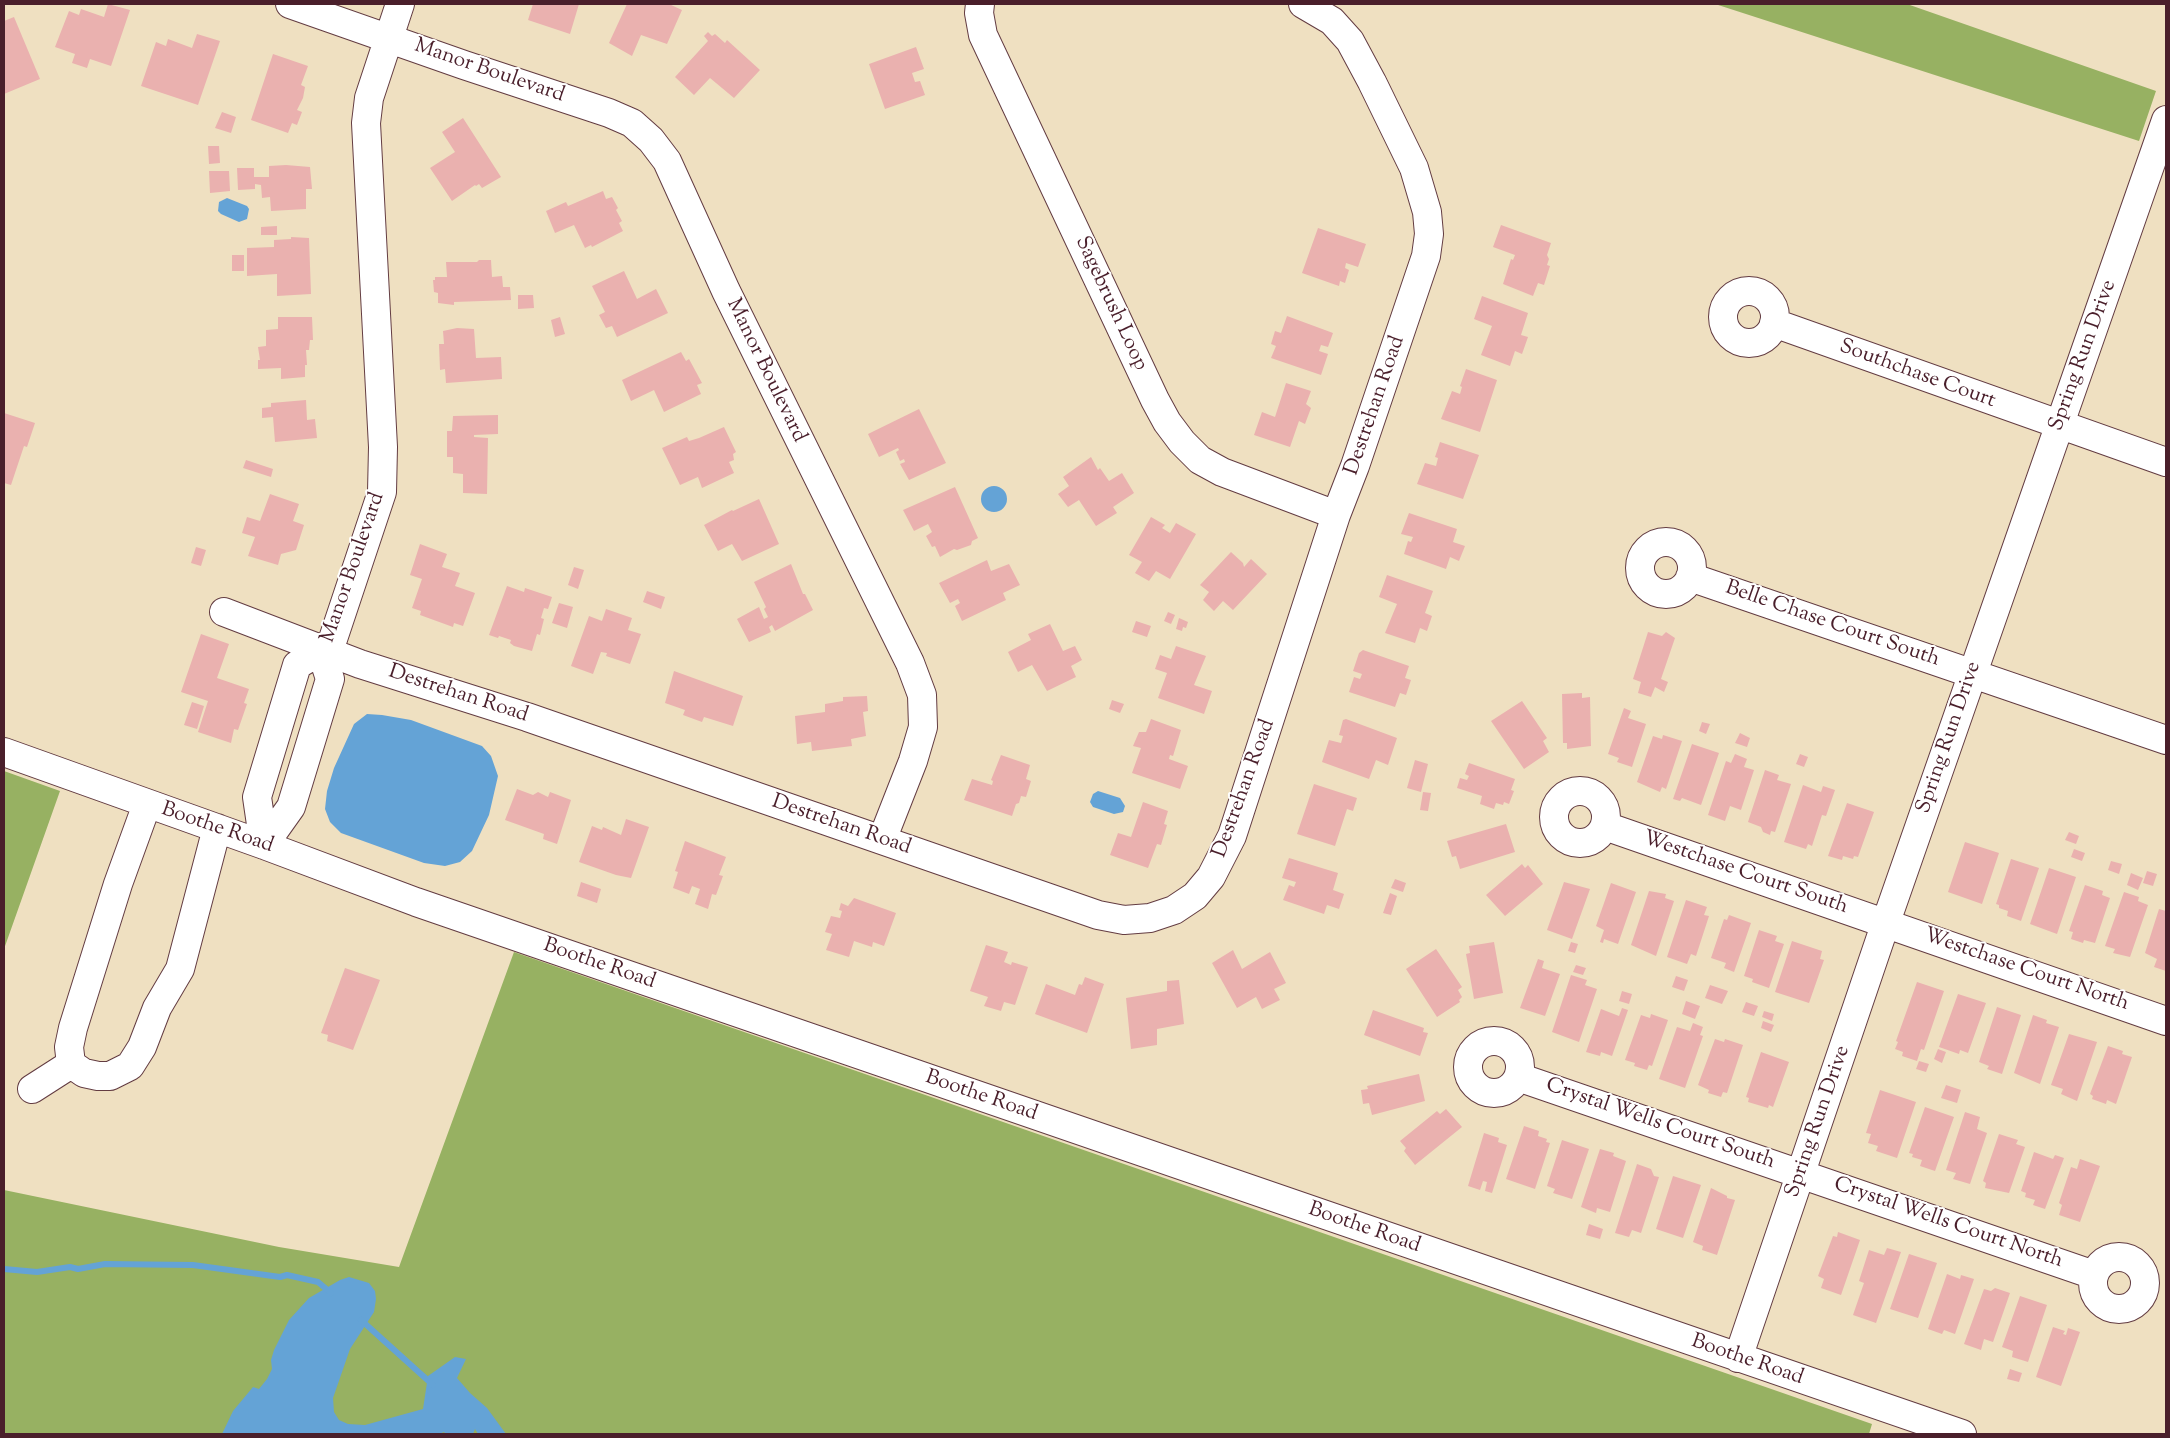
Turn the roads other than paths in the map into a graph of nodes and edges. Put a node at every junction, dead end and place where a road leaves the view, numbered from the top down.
1 (290, 4) edge
2 (400, 4) edge
3 (980, 4) edge
4 (1303, 4) edge
5 (388, 38) junction
6 (2166, 120) edge
7 (1774, 323) dead end
8 (2060, 426) junction
9 (2166, 462) edge
10 (1336, 515) junction
11 (1690, 577) dead end
12 (224, 612) dead end
13 (325, 651) junction
14 (1973, 672) junction
15 (2166, 740) edge
16 (4, 752) edge
17 (147, 804) junction
18 (1605, 826) dead end
19 (217, 828) junction
20 (882, 840) junction
21 (264, 845) junction
22 (1886, 922) junction
23 (2166, 1021) edge
24 (71, 1064) junction
25 (1518, 1076) dead end
26 (32, 1089) dead end
27 (1802, 1173) junction
28 (2094, 1275) dead end
29 (1738, 1358) junction
30 (1962, 1434) edge

1 - 5 street
2 - 5 street
3 - 10 street, Sagebrush Loop
4 - 10 street, Destrehan Road
5 - 13 street, Manor Boulevard
5 - 20 street, Manor Boulevard
6 - 8 street, Spring Run Drive
7 - 8 street, Southchase Court
8 - 9 street, Southchase Court
8 - 14 street, Spring Run Drive
10 - 20 street, Destrehan Road
11 - 14 street, Belle Chase Court South
12 - 13 street, Destrehan Road
13 - 20 street, Destrehan Road
13 - 21 street
14 - 15 street, Belle Chase Court South
14 - 22 street, Spring Run Drive
16 - 17 street, Boothe Road
17 - 19 street, Boothe Road
17 - 24 street
18 - 22 street, Westchase Court South
19 - 21 street, Boothe Road
19 - 24 street
21 - 29 street, Boothe Road
22 - 23 street, Westchase Court North
22 - 27 street, Spring Run Drive
24 - 26 street
25 - 27 street, Crystal Wells Court South
27 - 28 street, Crystal Wells Court North
27 - 29 street, Spring Run Drive
29 - 30 street, Boothe Road

